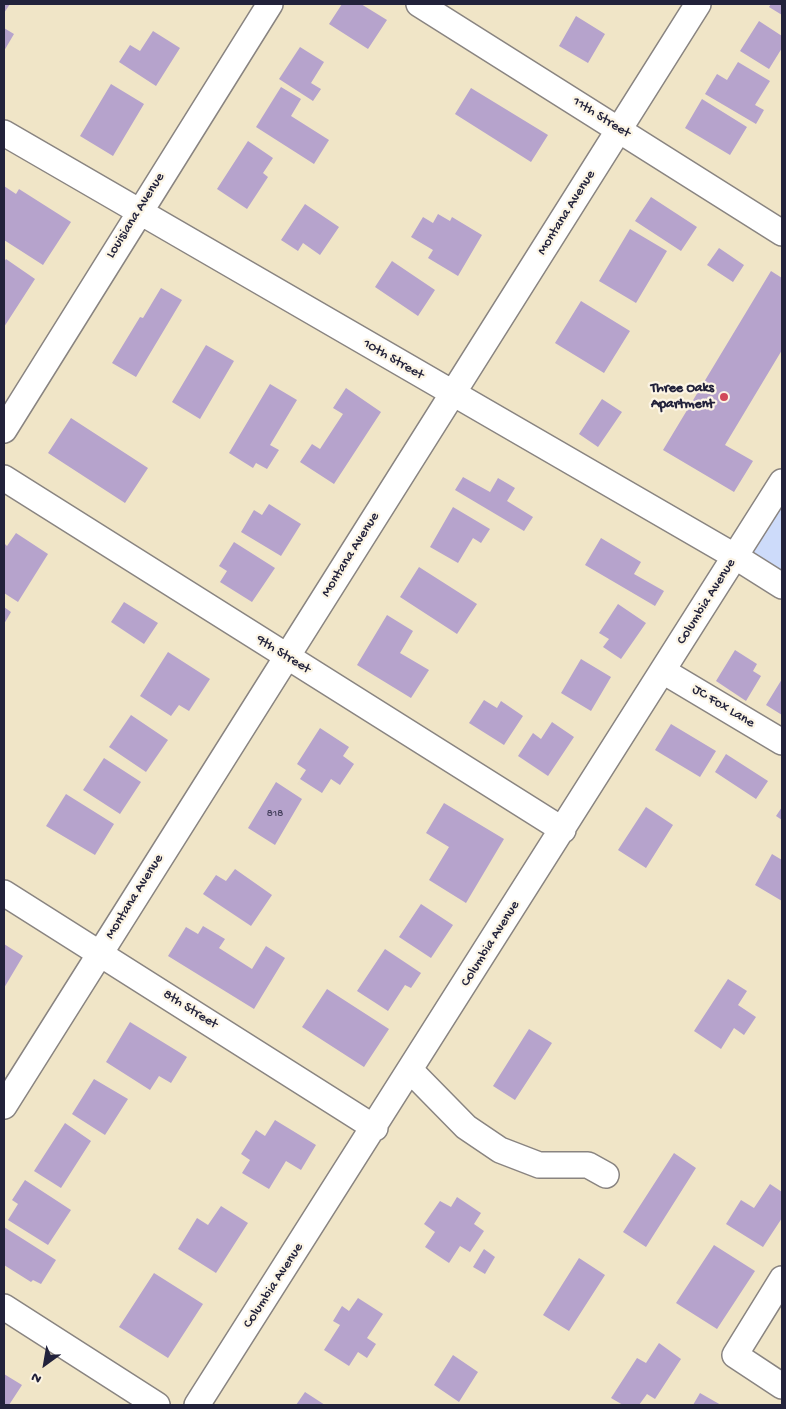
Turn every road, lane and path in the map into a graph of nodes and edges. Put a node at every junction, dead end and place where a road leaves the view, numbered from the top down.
1 (270, 4) edge
2 (419, 4) edge
3 (698, 4) edge
4 (620, 129) junction
5 (4, 133) edge
6 (139, 211) junction
7 (782, 233) edge
8 (452, 394) junction
9 (4, 430) edge
10 (4, 478) edge
11 (782, 482) edge
12 (736, 556) junction
13 (782, 586) edge
14 (286, 657) junction
15 (663, 671) junction
16 (782, 742) edge
17 (563, 830) junction
18 (4, 893) edge
19 (100, 953) junction
20 (410, 1072) junction
21 (4, 1106) edge
22 (375, 1128) junction
23 (606, 1175) dead end
24 (782, 1279) edge
25 (4, 1307) edge
26 (782, 1386) edge
27 (157, 1405) edge
28 (197, 1405) edge

1 - 6 street, Louisiana Avenue
2 - 4 street, 11th Street
3 - 4 street, Montana Avenue
4 - 7 street, 11th Street
4 - 8 street, Montana Avenue
5 - 6 street, 10th Street
6 - 8 street, 10th Street
6 - 9 street, Louisiana Avenue
8 - 12 street, 10th Street
8 - 14 street, Montana Avenue
10 - 14 street, 9th Street
11 - 12 street, Columbia Avenue
12 - 13 street, 10th Street
12 - 15 street, Columbia Avenue
14 - 17 street, 9th Street
14 - 19 street, Montana Avenue
15 - 16 street, JC Fox Lane
15 - 17 street, Columbia Avenue
17 - 20 street, Columbia Avenue
18 - 19 street, 8th Street
19 - 21 street, Montana Avenue
19 - 22 street, 8th Street
20 - 22 street, Columbia Avenue
20 - 23 street
22 - 28 street, Columbia Avenue
24 - 26 street
25 - 27 street

